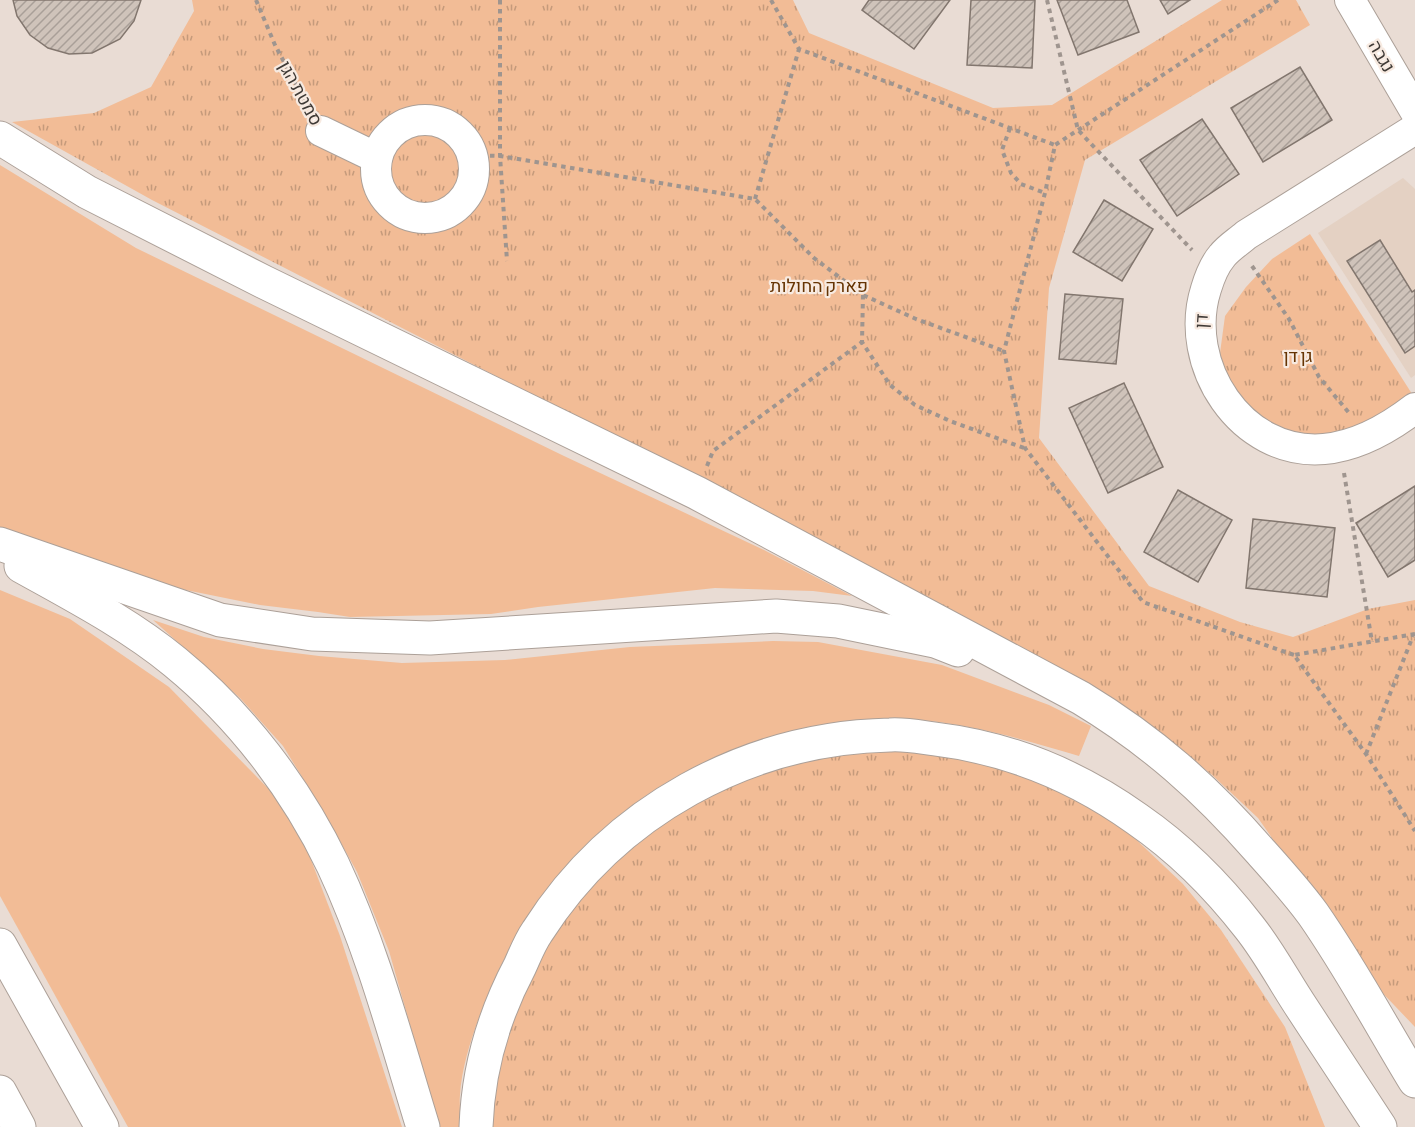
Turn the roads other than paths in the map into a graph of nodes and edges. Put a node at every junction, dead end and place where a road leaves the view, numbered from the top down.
1 (1350, 0) edge
2 (1415, 111) edge
3 (1415, 129) edge
4 (321, 131) road end
5 (0, 138) edge
6 (376, 158) junction
7 (1415, 408) edge
8 (0, 544) edge
9 (0, 555) edge
10 (1055, 686) junction
11 (0, 945) edge
12 (1362, 993) junction
13 (1310, 1020) junction
14 (1415, 1053) edge
15 (1415, 1081) edge
16 (0, 1092) edge
17 (19, 1127) edge
18 (102, 1127) edge
19 (423, 1127) edge
20 (476, 1127) edge
21 (1354, 1127) edge
22 (1380, 1127) edge

1 - 2 street, נגבה
3 - 7 street, דן
4 - 6 street, סמטת הגן
5 - 10 highway
6 - 6 street
8 - 10 highway
9 - 19 highway
10 - 12 highway
11 - 18 highway
12 - 14 highway
12 - 15 highway
13 - 20 highway
13 - 21 highway
13 - 22 highway
16 - 17 highway

